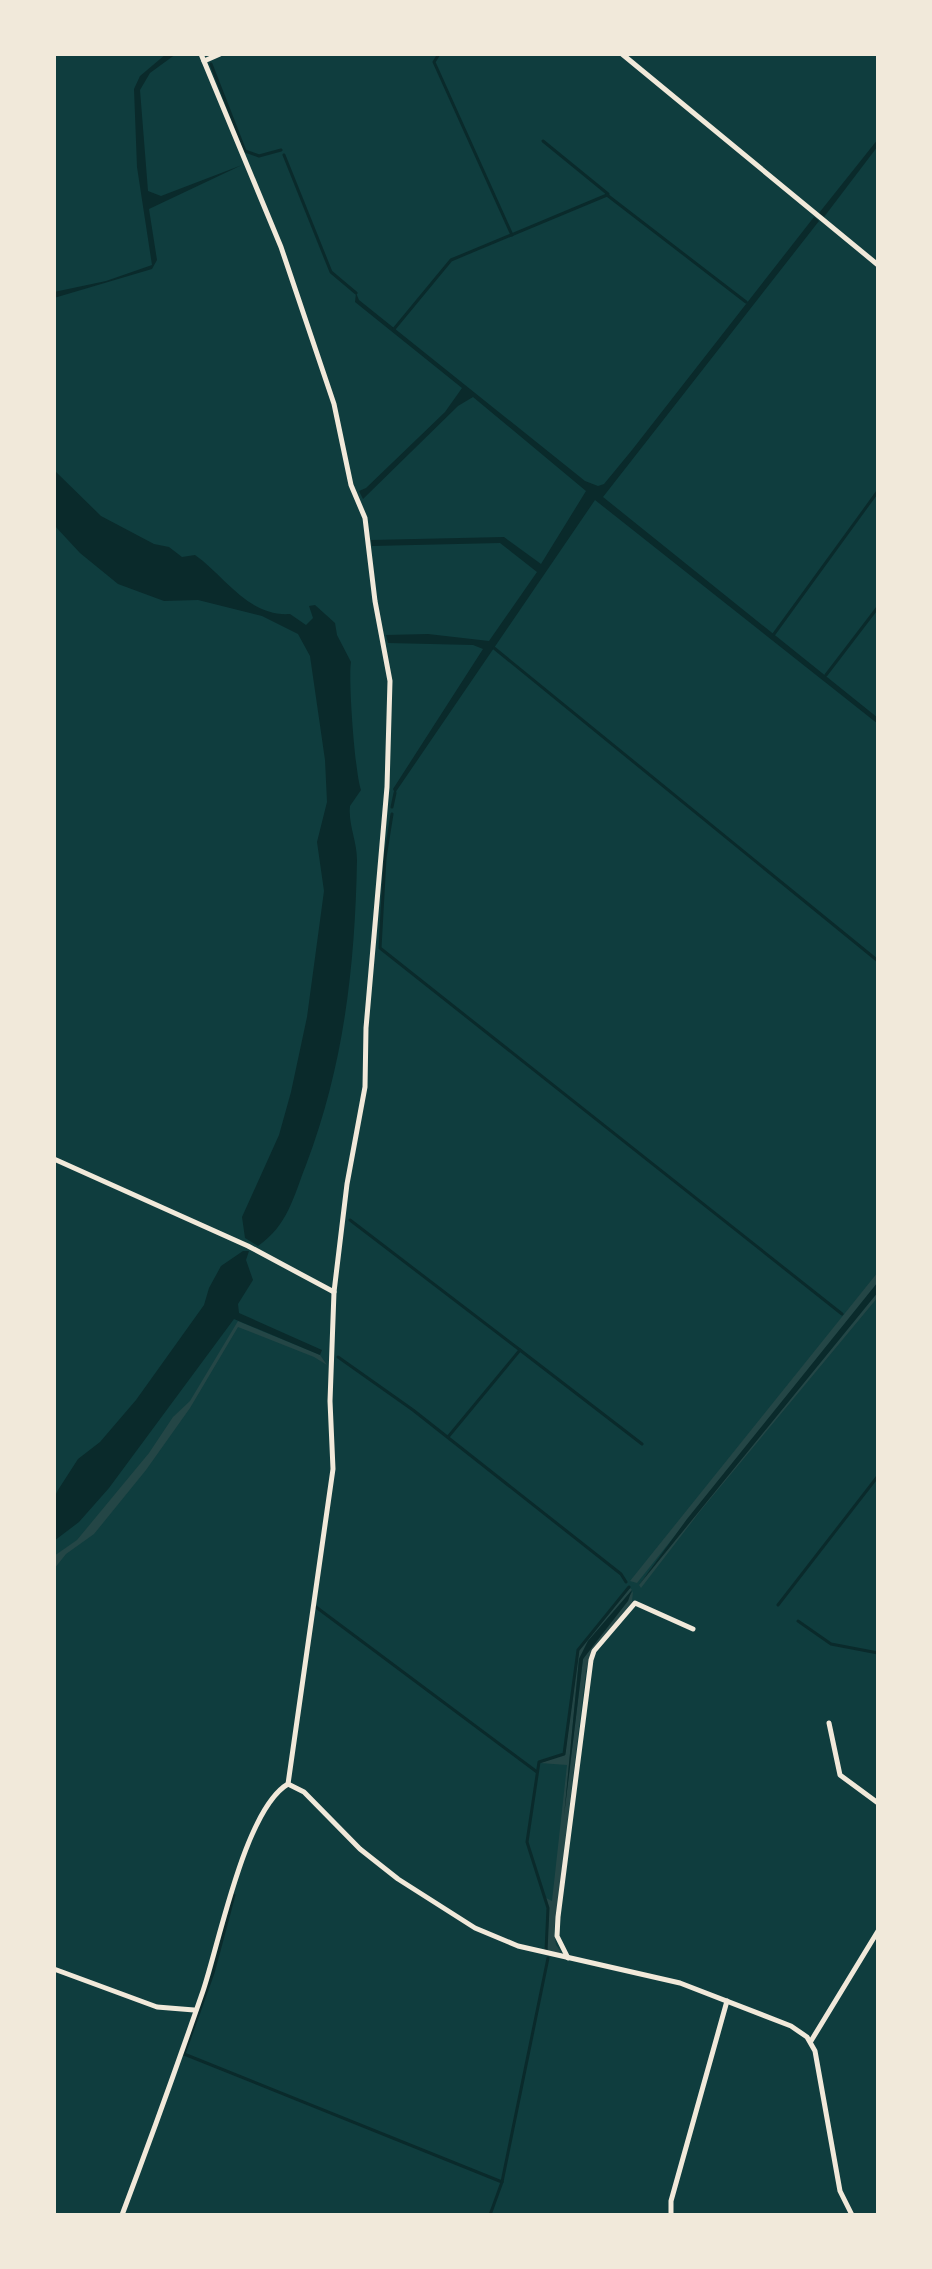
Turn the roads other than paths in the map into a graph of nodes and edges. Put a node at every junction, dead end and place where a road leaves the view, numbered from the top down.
1 (220, 54) edge
2 (622, 54) edge
3 (202, 57) edge
4 (878, 265) edge
5 (54, 1159) edge
6 (334, 1292) junction
7 (693, 1629) dead end
8 (829, 1723) dead end
9 (288, 1784) junction
10 (878, 1803) edge
11 (878, 1931) edge
12 (568, 1958) junction
13 (54, 1969) edge
14 (727, 2001) junction
15 (195, 2010) junction
16 (810, 2042) junction
17 (122, 2215) edge
18 (671, 2215) edge
19 (852, 2215) edge

1 - 3 street
2 - 4 street
3 - 6 street
5 - 6 street
6 - 9 street
7 - 12 street
8 - 10 street
9 - 12 street
9 - 15 street
11 - 16 street
12 - 14 street
13 - 15 street
14 - 16 street
14 - 18 street
15 - 17 street
16 - 19 street

